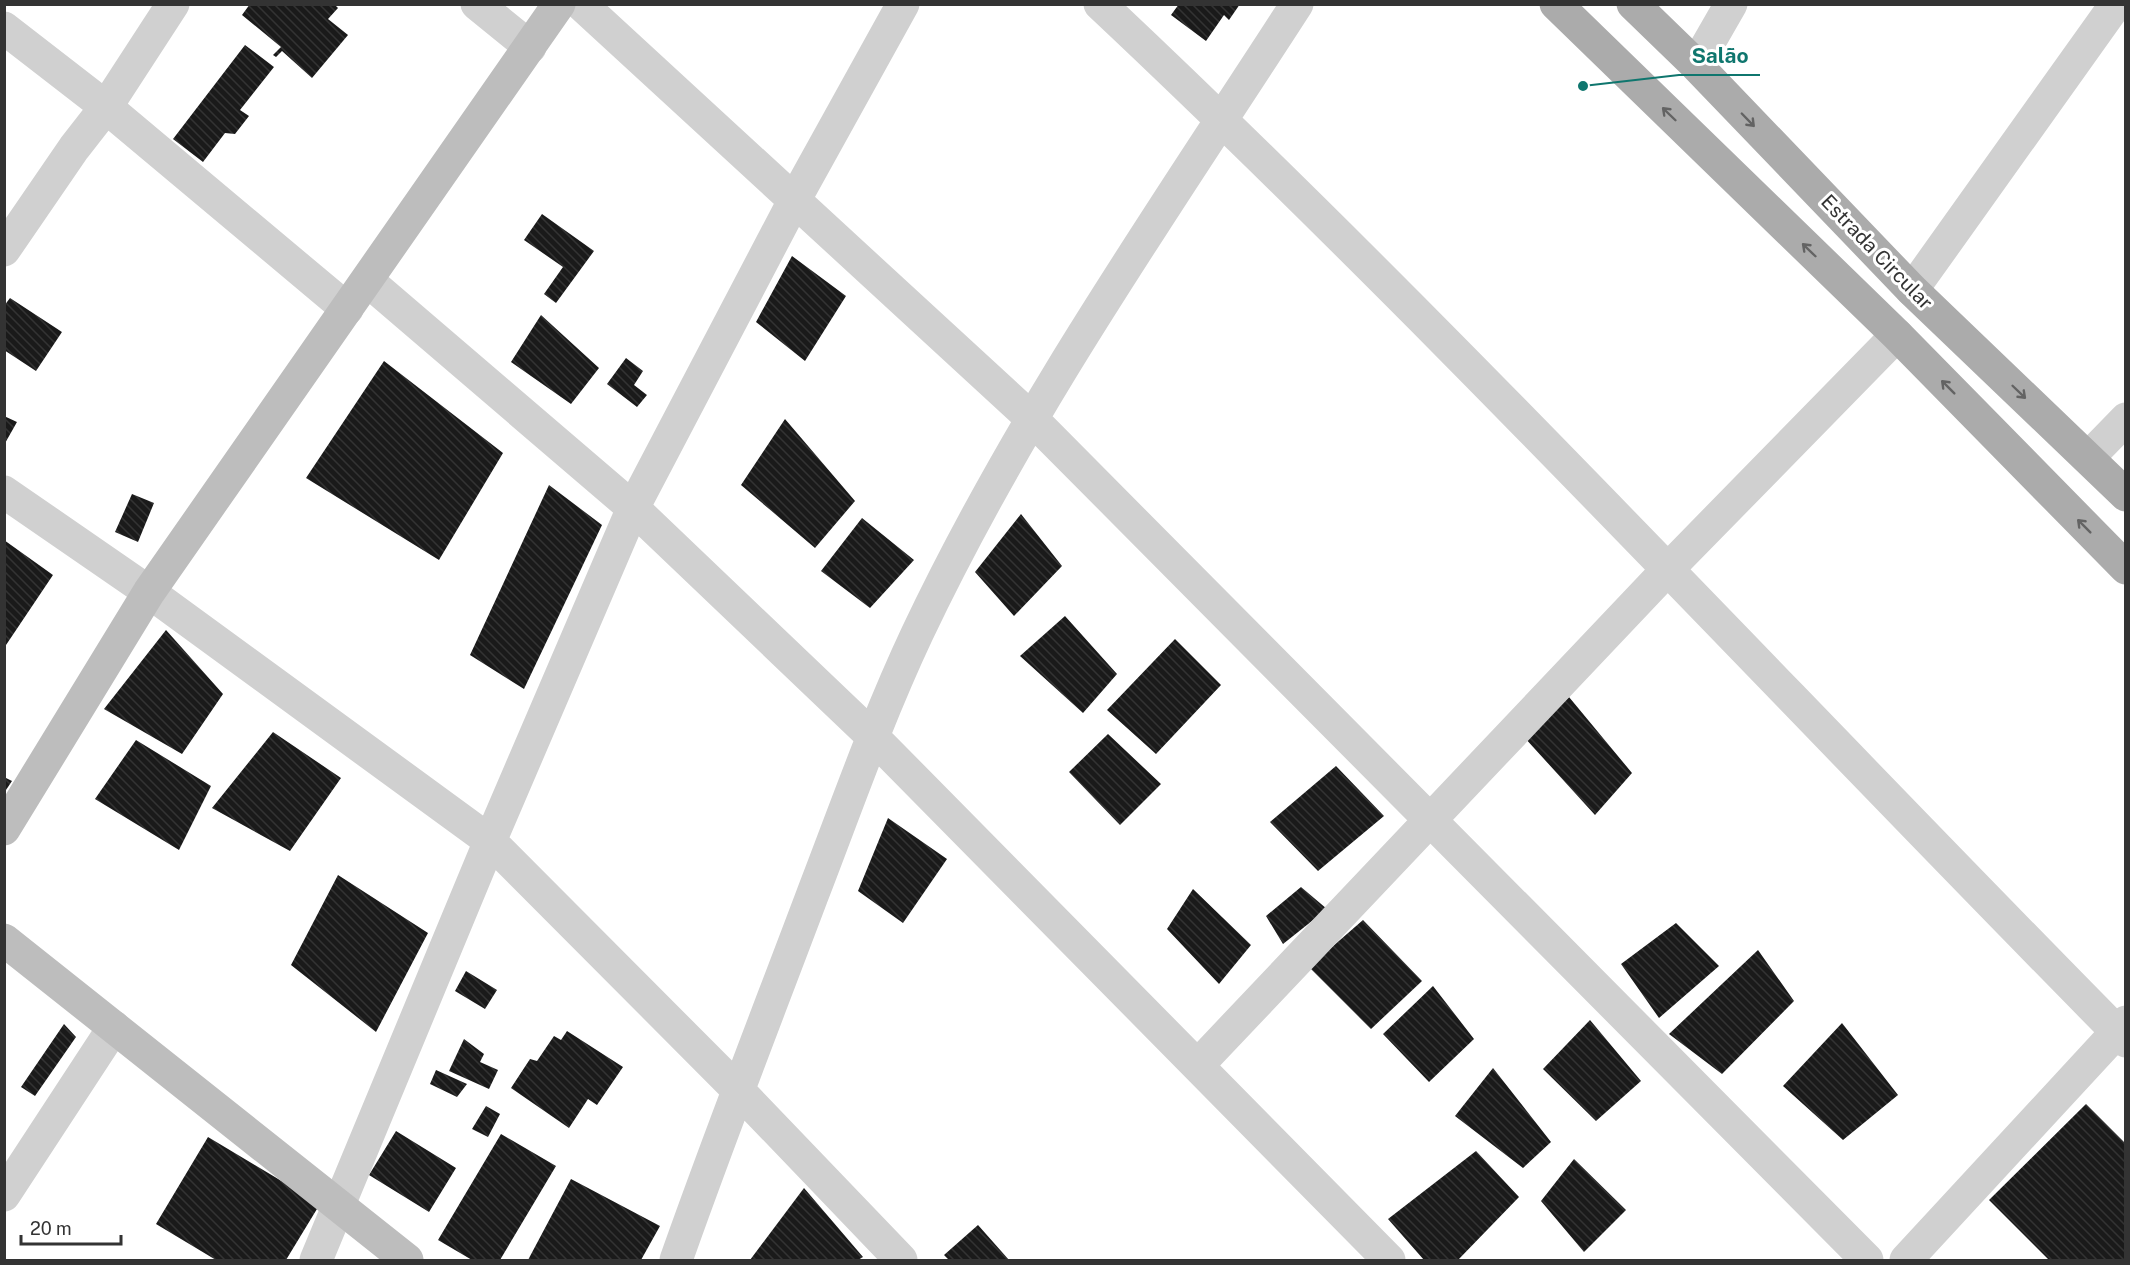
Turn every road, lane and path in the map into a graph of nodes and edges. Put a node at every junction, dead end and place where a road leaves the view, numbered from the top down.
1 (173, 4) edge
2 (477, 4) edge
3 (559, 4) edge
4 (581, 4) edge
5 (903, 4) edge
6 (1100, 4) edge
7 (1297, 4) edge
8 (1556, 4) edge
9 (1632, 4) edge
10 (1731, 4) edge
11 (2116, 4) edge
12 (4, 27) edge
13 (530, 47) junction
14 (1696, 65) junction
15 (106, 107) junction
16 (1223, 120) junction
17 (795, 199) junction
18 (4, 250) edge
19 (368, 281) junction
20 (1911, 290) junction
21 (347, 309) junction
22 (1897, 335) junction
23 (1031, 418) junction
24 (2126, 418) edge
25 (2088, 458) junction
26 (4, 492) edge
27 (2126, 495) edge
28 (633, 508) junction
29 (1669, 568) junction
30 (2126, 568) edge
31 (149, 592) junction
32 (873, 737) junction
33 (1431, 819) junction
34 (4, 829) edge
35 (490, 841) junction
36 (4, 940) edge
37 (114, 1027) junction
38 (2122, 1031) edge
39 (1198, 1065) junction
40 (738, 1090) junction
41 (4, 1195) edge
42 (340, 1208) junction
43 (316, 1260) edge
44 (407, 1260) edge
45 (676, 1260) edge
46 (901, 1260) edge
47 (1389, 1260) edge
48 (1867, 1260) edge
49 (1906, 1260) edge

1 - 15 street
2 - 13 street
3 - 13 street
4 - 17 street
5 - 17 street
6 - 16 street
7 - 16 street
22 -> 8 main road
9 - 14 main road, Estrada Circular
10 - 14 street
11 - 20 street
12 - 15 street
13 - 19 street
14 -> 20 main road, Estrada Circular
15 - 18 street
15 - 21 street
16 - 23 street
16 - 29 street
17 - 23 street
17 - 28 street
19 - 21 street
19 - 28 street
20 -> 25 main road, Estrada Circular
21 - 31 street
22 - 29 street
30 -> 22 main road
23 - 32 street
23 - 33 street
24 - 25 street
25 - 27 main road, Estrada Circular
26 - 31 street
28 - 32 street
28 - 35 street
29 - 33 street
29 - 38 street
31 - 34 street
31 - 35 street
32 - 39 street
32 - 40 street
33 - 39 street
33 - 48 street
35 - 40 street
35 - 42 street
36 - 37 street
37 - 41 street
37 - 42 street
38 - 49 street
39 - 47 street
40 - 45 street
40 - 46 street
42 - 43 street
42 - 44 street

